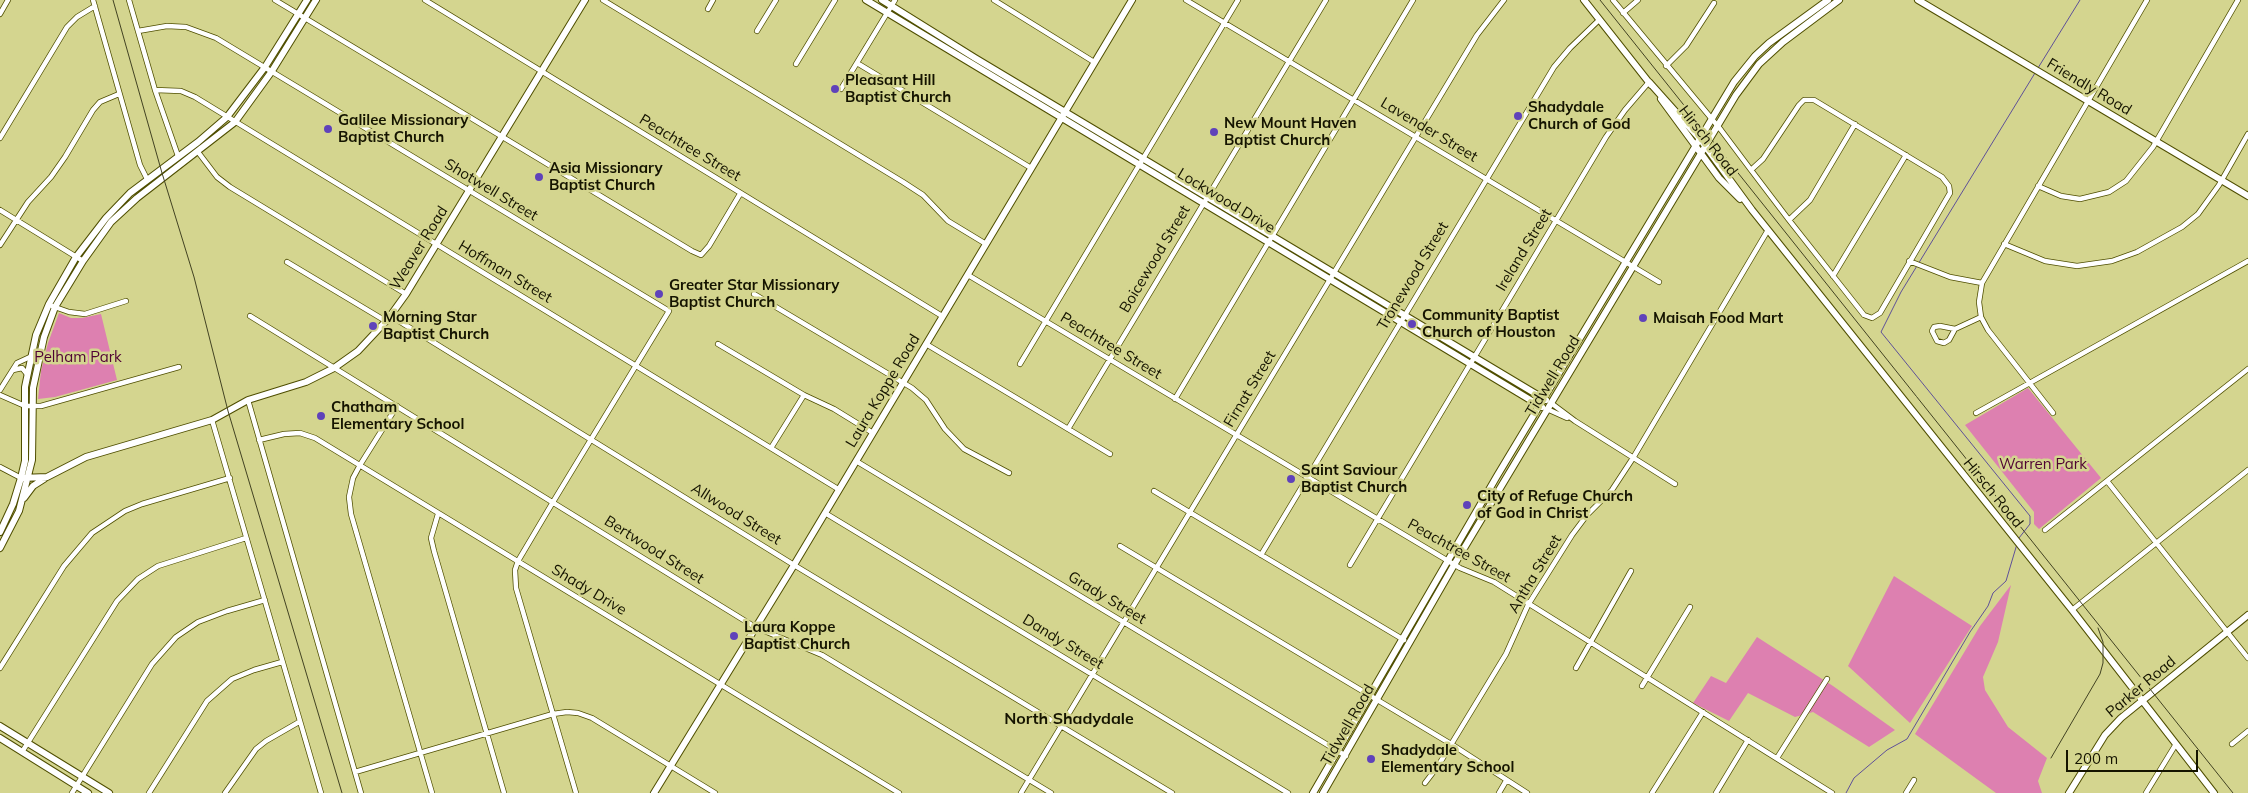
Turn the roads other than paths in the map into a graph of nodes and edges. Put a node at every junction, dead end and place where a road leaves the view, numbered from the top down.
1 (8, 0) edge
2 (93, 0) edge
3 (128, 0) edge
4 (275, 0) edge
5 (307, 0) edge
6 (316, 0) edge
7 (424, 0) edge
8 (585, 0) edge
9 (603, 0) edge
10 (713, 0) edge
11 (776, 0) edge
12 (835, 0) edge
13 (866, 0) edge
14 (882, 0) edge
15 (994, 0) edge
16 (1132, 0) edge
17 (1186, 0) edge
18 (1238, 0) edge
19 (1326, 0) edge
20 (1413, 0) edge
21 (1504, 0) edge
22 (1584, 0) edge
23 (1613, 0) edge
24 (1638, 0) edge
25 (1828, 0) edge
26 (1839, 0) edge
27 (1918, 0) edge
28 (2148, 0) edge
29 (2238, 0) edge
30 (894, 3) edge
31 (1714, 3) dead end
32 (95, 6) junction
33 (708, 9) dead end
34 (888, 13) junction
35 (1623, 13) junction
36 (0, 14) edge
37 (298, 14) junction
38 (1811, 17) junction
39 (305, 18) junction
40 (1599, 20) junction
41 (1224, 23) junction
42 (138, 31) junction
43 (757, 31) dead end
44 (1754, 58) junction
45 (1289, 61) junction
46 (1094, 62) junction
47 (858, 63) junction
48 (796, 64) dead end
49 (1759, 64) junction
50 (1666, 66) junction
51 (269, 69) junction
52 (541, 72) junction
53 (1650, 82) junction
54 (841, 89) dead end
55 (155, 90) junction
56 (119, 94) junction
57 (1354, 100) junction
58 (2088, 102) junction
59 (1066, 111) junction
60 (227, 117) junction
61 (1062, 117) junction
62 (1711, 120) junction
63 (235, 122) junction
64 (1855, 124) junction
65 (1717, 126) junction
66 (2248, 134) edge
67 (502, 137) junction
68 (0, 138) edge
69 (1416, 138) junction
70 (1700, 139) junction
71 (2156, 141) junction
72 (1705, 146) junction
73 (1696, 147) junction
74 (198, 152) junction
75 (1700, 153) junction
76 (1906, 155) junction
77 (178, 156) junction
78 (1142, 161) junction
79 (1031, 168) junction
80 (1751, 170) junction
81 (1487, 178) junction
82 (147, 179) junction
83 (2222, 180) junction
84 (2038, 186) junction
85 (469, 191) junction
86 (740, 194) junction
87 (2248, 196) edge
88 (1205, 199) junction
89 (0, 210) edge
90 (1752, 210) junction
91 (1654, 215) junction
92 (1662, 219) junction
93 (15, 220) junction
94 (1556, 220) junction
95 (1789, 220) junction
96 (1768, 230) junction
97 (1272, 234) junction
98 (1268, 241) junction
99 (0, 244) edge
100 (986, 244) junction
101 (2004, 244) junction
102 (436, 245) junction
103 (80, 259) junction
104 (2248, 261) edge
105 (287, 262) dead end
106 (1911, 262) junction
107 (1626, 263) junction
108 (1633, 267) junction
109 (968, 275) junction
110 (1333, 275) junction
111 (1833, 276) junction
112 (1659, 282) dead end
113 (1982, 283) junction
114 (406, 294) junction
115 (754, 294) dead end
116 (126, 301) dead end
117 (52, 306) junction
118 (1405, 314) junction
119 (250, 316) dead end
120 (942, 316) junction
121 (1981, 317) junction
122 (388, 319) junction
123 (1046, 321) junction
124 (1401, 321) junction
125 (1955, 329) junction
126 (1584, 333) junction
127 (1591, 337) junction
128 (718, 344) dead end
129 (926, 344) junction
130 (1475, 356) junction
131 (30, 357) junction
132 (1110, 360) junction
133 (1020, 364) dead end
134 (1471, 364) junction
135 (179, 366) dead end
136 (635, 366) junction
137 (334, 368) junction
138 (2248, 369) edge
139 (13, 370) junction
140 (27, 374) junction
141 (902, 384) junction
142 (2029, 384) junction
143 (0, 390) edge
144 (0, 395) edge
145 (804, 395) junction
146 (1174, 398) junction
147 (1544, 399) junction
148 (248, 400) junction
149 (24, 406) junction
150 (397, 406) junction
151 (1540, 406) junction
152 (1549, 406) junction
153 (33, 407) junction
154 (1976, 413) dead end
155 (2053, 413) dead end
156 (212, 420) junction
157 (1068, 429) junction
158 (873, 432) junction
159 (1236, 436) junction
160 (259, 440) junction
161 (590, 440) junction
162 (771, 448) junction
163 (1110, 454) dead end
164 (1633, 458) junction
165 (856, 461) junction
166 (360, 465) junction
167 (0, 467) edge
168 (2248, 470) edge
169 (1008, 473) dead end
170 (1497, 476) junction
171 (47, 477) junction
172 (24, 478) junction
173 (230, 478) junction
174 (1307, 478) junction
175 (1504, 481) junction
176 (2107, 481) junction
177 (1675, 484) dead end
178 (838, 489) junction
179 (1154, 491) dead end
180 (22, 501) junction
181 (553, 502) junction
182 (825, 513) junction
183 (1190, 513) junction
184 (438, 514) junction
185 (1378, 520) junction
186 (2046, 530) dead end
187 (0, 532) edge
188 (246, 538) junction
189 (2156, 543) junction
190 (1120, 546) dead end
191 (0, 548) edge
192 (1261, 555) junction
193 (1447, 560) junction
194 (518, 562) junction
195 (1454, 564) junction
196 (794, 565) junction
197 (1350, 565) dead end
198 (1157, 568) junction
199 (1631, 571) dead end
200 (266, 600) junction
201 (1528, 605) junction
202 (1690, 607) dead end
203 (2072, 610) junction
204 (2248, 616) edge
205 (1123, 623) junction
206 (755, 627) junction
207 (2227, 632) junction
208 (1402, 638) junction
209 (1408, 642) junction
210 (1590, 643) junction
211 (2248, 658) edge
212 (282, 662) junction
213 (0, 668) edge
214 (1576, 668) dead end
215 (1092, 675) junction
216 (1646, 678) junction
217 (1827, 679) dead end
218 (720, 685) junction
219 (1642, 686) dead end
220 (1370, 695) junction
221 (1377, 700) junction
222 (2142, 700) junction
223 (1703, 712) junction
224 (553, 714) junction
225 (300, 722) junction
226 (0, 726) edge
227 (1061, 726) junction
228 (2248, 731) edge
229 (487, 733) junction
230 (0, 738) edge
231 (1748, 740) junction
232 (28, 743) junction
233 (1451, 744) junction
234 (2176, 744) junction
235 (2232, 744) dead end
236 (22, 752) junction
237 (1338, 752) junction
238 (420, 753) junction
239 (1346, 756) junction
240 (1776, 758) junction
241 (670, 766) junction
242 (355, 772) junction
243 (83, 777) junction
244 (1029, 780) junction
245 (1914, 780) dead end
246 (1506, 781) junction
247 (1426, 783) dead end
248 (77, 786) junction
249 (72, 793) edge
250 (88, 793) edge
251 (109, 793) edge
252 (149, 793) edge
253 (225, 793) edge
254 (321, 793) edge
255 (361, 793) edge
256 (432, 793) edge
257 (504, 793) edge
258 (576, 793) edge
259 (654, 793) edge
260 (714, 793) edge
261 (899, 793) edge
262 (1021, 793) edge
263 (1051, 793) edge
264 (1172, 793) edge
265 (1288, 793) edge
266 (1313, 793) edge
267 (1323, 793) edge
268 (1499, 793) edge
269 (1527, 793) edge
270 (1652, 793) edge
271 (1716, 793) edge
272 (1832, 793) edge
273 (1906, 793) edge
274 (2069, 793) edge
275 (2146, 793) edge
276 (2214, 793) edge

1 - 36 street
2 - 32 street
3 - 42 street
4 - 37 street
5 - 37 main road
6 - 39 main road
7 - 52 street, Peachtree Street
8 - 52 main road, Weaver Road
9 - 100 street
10 - 33 street
11 - 43 street
12 - 48 street
13 - 34 main road, Lockwood Drive
14 - 30 main road, Lockwood Drive
15 - 46 street
16 - 46 main road, Laura Koppe Road
17 - 41 street, Lavender Street
18 - 41 street
19 - 45 street, Boicewood Street
20 - 57 street
21 - 69 street, Firnat Street
22 - 40 main road, Hirsch Road
23 - 35 street
24 - 35 street
25 - 38 main road, Tidwell Road
26 - 38 main road, Tidwell Road
27 - 58 main road, Friendly Road
28 - 58 street
29 - 71 street
30 - 34 street
30 - 59 main road, Lockwood Drive
31 - 50 street
32 - 56 street
32 - 68 street
34 - 47 street
34 - 61 main road, Lockwood Drive
35 - 50 street
37 - 39 street
37 - 51 main road
38 - 44 main road, Tidwell Road
38 - 49 main road, Tidwell Road
39 - 51 main road
39 - 67 street
40 - 53 main road, Hirsch Road
40 - 81 street, Tronewood Street
41 - 45 street, Lavender Street
41 - 78 street
42 - 51 street, Shotwell Street
42 - 55 street
44 - 49 main road
44 - 62 main road, Tidwell Road
45 - 57 street, Lavender Street
45 - 88 street, Boicewood Street
46 - 59 main road, Laura Koppe Road
47 - 54 street
47 - 79 street
49 - 65 main road, Tidwell Road
50 - 62 street
51 - 60 main road
51 - 63 main road
51 - 85 street, Shotwell Street
52 - 67 main road, Weaver Road
52 - 86 street, Peachtree Street
53 - 70 main road, Hirsch Road
53 - 73 main road, Hirsch Road
53 - 94 street, Ireland Street
55 - 60 street, Hoffman Street
55 - 77 street
56 - 82 street
56 - 93 street
57 - 69 street, Lavender Street
57 - 97 street
58 - 71 main road, Friendly Road
58 - 84 street
59 - 61 main road, Laura Koppe Road
59 - 78 main road, Lockwood Drive
60 - 63 street, Hoffman Street
60 - 77 main road
61 - 78 main road, Lockwood Drive
61 - 79 main road, Laura Koppe Road
62 - 65 street
62 - 70 main road, Tidwell Road
63 - 74 main road
63 - 102 street, Hoffman Street
64 - 76 street
64 - 80 street
64 - 95 street
65 - 72 main road, Tidwell Road
65 - 80 street
66 - 83 street
67 - 85 main road, Weaver Road
67 - 86 street
69 - 81 street, Lavender Street
69 - 110 street, Firnat Street
70 - 72 main road, Hirsch Road
70 - 73 main road, Tidwell Road
71 - 83 main road, Friendly Road
71 - 84 street
72 - 75 main road, Tidwell Road
72 - 90 main road, Hirsch Road
73 - 75 main road, Hirsch Road
73 - 91 main road, Tidwell Road
74 - 103 main road
74 - 114 street
75 - 90 main road, Hirsch Road
75 - 92 main road, Tidwell Road
76 - 106 street
76 - 111 street
77 - 82 main road
78 - 88 main road, Lockwood Drive
78 - 123 street
79 - 100 main road, Laura Koppe Road
80 - 95 street
81 - 94 street, Lavender Street
81 - 118 street, Tronewood Street
82 - 103 main road
83 - 87 main road, Friendly Road
83 - 101 street
84 - 101 street
85 - 102 main road, Weaver Road
85 - 136 street, Shotwell Street
86 - 120 street, Peachtree Street
88 - 97 main road, Lockwood Drive
88 - 98 main road, Lockwood Drive
88 - 132 street, Boicewood Street
89 - 93 street
90 - 96 main road, Hirsch Road
91 - 92 main road
91 - 107 main road, Tidwell Road
92 - 108 main road, Tidwell Road
93 - 99 street
93 - 103 street
94 - 107 street, Lavender Street
94 - 130 street, Ireland Street
95 - 111 street
96 - 164 street, Antha Street
96 - 203 main road, Hirsch Road
97 - 98 street
97 - 110 main road, Lockwood Drive
98 - 110 main road, Lockwood Drive
98 - 146 street
100 - 109 main road, Laura Koppe Road
101 - 113 street
102 - 114 main road, Weaver Road
102 - 136 street, Hoffman Street
103 - 117 main road
104 - 142 street
105 - 122 street, Allwood Street
106 - 111 street
106 - 113 street
107 - 108 street, Lavender Street
107 - 126 main road, Tidwell Road
108 - 112 street, Lavender Street
108 - 127 main road, Tidwell Road
109 - 120 main road, Laura Koppe Road
109 - 123 street, Peachtree Street
110 - 118 main road, Lockwood Drive
110 - 124 main road, Lockwood Drive
110 - 159 street, Firnat Street
113 - 121 street
114 - 122 main road, Weaver Road
115 - 141 street
116 - 117 street
117 - 131 main road
117 - 153 main road
118 - 124 street, Tronewood Street
118 - 130 main road, Lockwood Drive
119 - 137 street, Bertwood Street
120 - 129 main road, Laura Koppe Road
121 - 125 street
121 - 142 street
122 - 137 main road, Weaver Road
122 - 161 street, Allwood Street
123 - 132 street, Peachtree Street
123 - 133 street
124 - 134 main road, Lockwood Drive
124 - 174 street, Tronewood Street
125 - 125 street
126 - 127 main road
126 - 147 main road, Tidwell Road
127 - 152 main road, Tidwell Road
128 - 145 street
129 - 141 main road, Laura Koppe Road
129 - 157 street
130 - 134 street, Ireland Street
130 - 147 main road, Lockwood Drive
131 - 139 street
131 - 140 main road
132 - 146 street, Peachtree Street
132 - 157 street, Boicewood Street
134 - 151 main road, Lockwood Drive
134 - 185 street, Ireland Street
135 - 153 street
136 - 161 street
136 - 162 street, Hoffman Street
137 - 148 main road, Weaver Road
137 - 150 street, Bertwood Street
138 - 176 street
139 - 140 street
139 - 143 street
140 - 149 main road
141 - 158 main road, Laura Koppe Road
141 - 169 street
142 - 154 street
142 - 155 street
144 - 149 street
145 - 158 street
145 - 162 street
146 - 159 street, Peachtree Street
147 - 151 main road, Tidwell Road
147 - 152 main road, Lockwood Drive
148 - 156 main road, Weaver Road
148 - 160 street
149 - 153 street
149 - 172 main road
150 - 166 street
150 - 181 street, Bertwood Street
151 - 152 main road, Lockwood Drive
151 - 170 main road, Tidwell Road
152 - 164 street, Lockwood Drive
152 - 175 main road, Tidwell Road
153 - 172 main road
156 - 171 main road, Weaver Road
156 - 173 street
157 - 163 street
158 - 165 main road, Laura Koppe Road
159 - 174 street, Peachtree Street
159 - 183 street, Firnat Street
160 - 166 street, Shady Drive
160 - 242 street
161 - 181 street
161 - 196 street, Allwood Street
162 - 178 street, Hoffman Street
164 - 177 street, Lockwood Drive
164 - 201 street, Antha Street
165 - 178 main road, Laura Koppe Road
165 - 205 street, Grady Street
166 - 184 street, Shady Drive
166 - 238 street
167 - 172 street
168 - 189 street
170 - 175 main road
170 - 193 main road, Tidwell Road
171 - 172 main road, Weaver Road
171 - 180 main road
172 - 180 main road
172 - 187 main road
173 - 188 street
173 - 213 street
174 - 185 street, Peachtree Street
174 - 192 street, Tronewood Street
175 - 195 main road, Tidwell Road
176 - 186 street
176 - 189 street
178 - 182 main road, Laura Koppe Road
179 - 183 street
180 - 191 main road
181 - 194 street
181 - 206 street, Bertwood Street
182 - 196 main road, Laura Koppe Road
182 - 215 street, Dandy Street
183 - 192 street
183 - 198 street, Firnat Street
184 - 194 street, Shady Drive
184 - 229 street
185 - 193 street, Peachtree Street
185 - 197 street, Ireland Street
188 - 200 street
188 - 232 street
189 - 203 street
189 - 207 street
190 - 198 street
192 - 208 street
193 - 195 street, Peachtree Street
193 - 208 main road, Tidwell Road
194 - 218 street, Shady Drive
194 - 224 street
195 - 201 street, Peachtree Street
195 - 209 main road, Tidwell Road
196 - 206 main road, Laura Koppe Road
196 - 227 street, Allwood Street
198 - 205 street, Firnat Street
198 - 220 street
199 - 210 street
200 - 212 street
200 - 243 street
201 - 210 street, Peachtree Street
201 - 233 street, Antha Street
202 - 216 street
203 - 222 main road, Hirsch Road
204 - 207 main road, Parker Road
205 - 215 street, Firnat Street
205 - 237 street, Grady Street
206 - 218 main road, Laura Koppe Road
206 - 244 street, Bertwood Street
207 - 211 street
207 - 222 main road, Parker Road
208 - 209 street
208 - 220 main road, Tidwell Road
209 - 221 main road, Tidwell Road
210 - 214 street
210 - 216 street, Peachtree Street
212 - 225 street
212 - 252 street
215 - 227 street, Firnat Street
215 - 265 street, Dandy Street
216 - 219 street
216 - 223 street, Peachtree Street
217 - 240 street
218 - 241 main road, Laura Koppe Road
218 - 261 street, Shady Drive
220 - 221 street
220 - 237 main road, Tidwell Road
221 - 233 street
221 - 239 main road, Tidwell Road
222 - 234 main road, Hirsch Road
222 - 274 main road, Parker Road
223 - 231 street, Peachtree Street
223 - 270 street
224 - 229 street
224 - 241 street
224 - 258 street
225 - 253 street
225 - 254 street
226 - 232 main road
227 - 244 street, Firnat Street
227 - 264 street, Allwood Street
228 - 235 street
229 - 238 street
229 - 257 street
230 - 236 main road
231 - 240 street, Peachtree Street
231 - 271 street
232 - 236 street
232 - 243 main road
233 - 246 street
233 - 247 street, Antha Street
234 - 275 street
234 - 276 main road, Hirsch Road
236 - 248 main road
237 - 239 street, Grady Street
237 - 266 main road, Tidwell Road
238 - 242 street
238 - 256 street
239 - 267 main road, Tidwell Road
240 - 272 street, Peachtree Street
241 - 259 main road, Laura Koppe Road
241 - 260 street
242 - 255 street
243 - 248 street
243 - 251 main road
244 - 262 street, Firnat Street
244 - 263 street, Bertwood Street
245 - 273 street
246 - 268 street
246 - 269 street
248 - 249 street
248 - 250 main road

